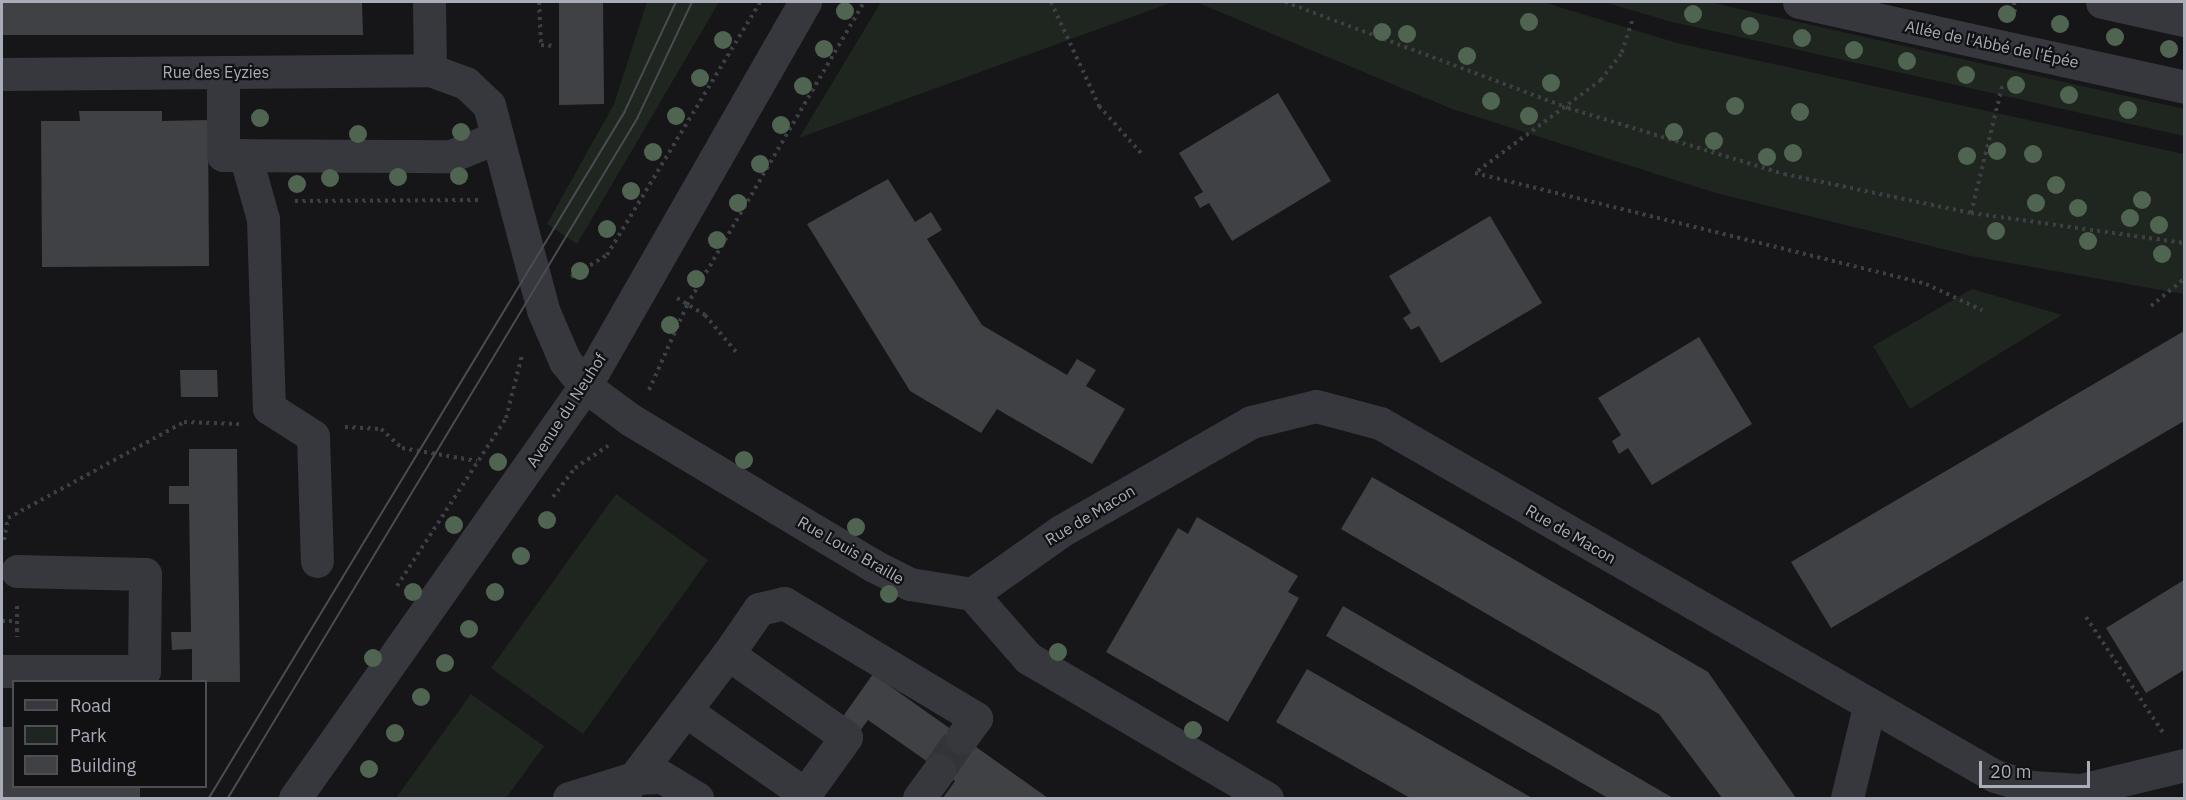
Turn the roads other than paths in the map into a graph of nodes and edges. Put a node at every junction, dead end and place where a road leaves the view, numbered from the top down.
1 (429, 2) edge
2 (805, 2) edge
3 (1799, 2) edge
4 (2102, 2) edge
5 (2184, 20) edge
6 (430, 70) junction
7 (223, 72) junction
8 (2, 74) edge
9 (2184, 87) edge
10 (497, 137) junction
11 (245, 155) junction
12 (585, 386) junction
13 (316, 561) dead end
14 (11, 562) road end
15 (972, 594) junction
16 (728, 654) junction
17 (9, 671) edge
18 (1869, 707) junction
19 (686, 711) junction
20 (962, 737) tunnel mouth
21 (2184, 765) edge
22 (939, 770) tunnel mouth
23 (627, 788) edge
24 (295, 798) edge
25 (569, 798) edge
26 (697, 798) edge
27 (919, 798) edge
28 (1267, 798) edge
29 (1846, 798) edge

1 - 6 street
2 - 12 street, Avenue du Neuhof
3 - 9 street, Allée de l'Abbé de l'Épée
4 - 5 street
6 - 7 street, Rue des Eyzies
6 - 10 street, Rue des Eyzies
7 - 8 street, Rue des Eyzies
7 - 11 street
10 - 11 street
10 - 12 street, Rue des Eyzies
11 - 13 street
12 - 15 street, Rue Louis Braille
12 - 24 street, Avenue du Neuhof
14 - 17 street
15 - 18 street, Rue de Macon
15 - 28 street
16 - 19 street
16 - 19 street
16 - 20 street
18 - 21 street, Rue de Macon
18 - 29 street
19 - 23 street
22 - 27 street
23 - 25 street
23 - 26 street

